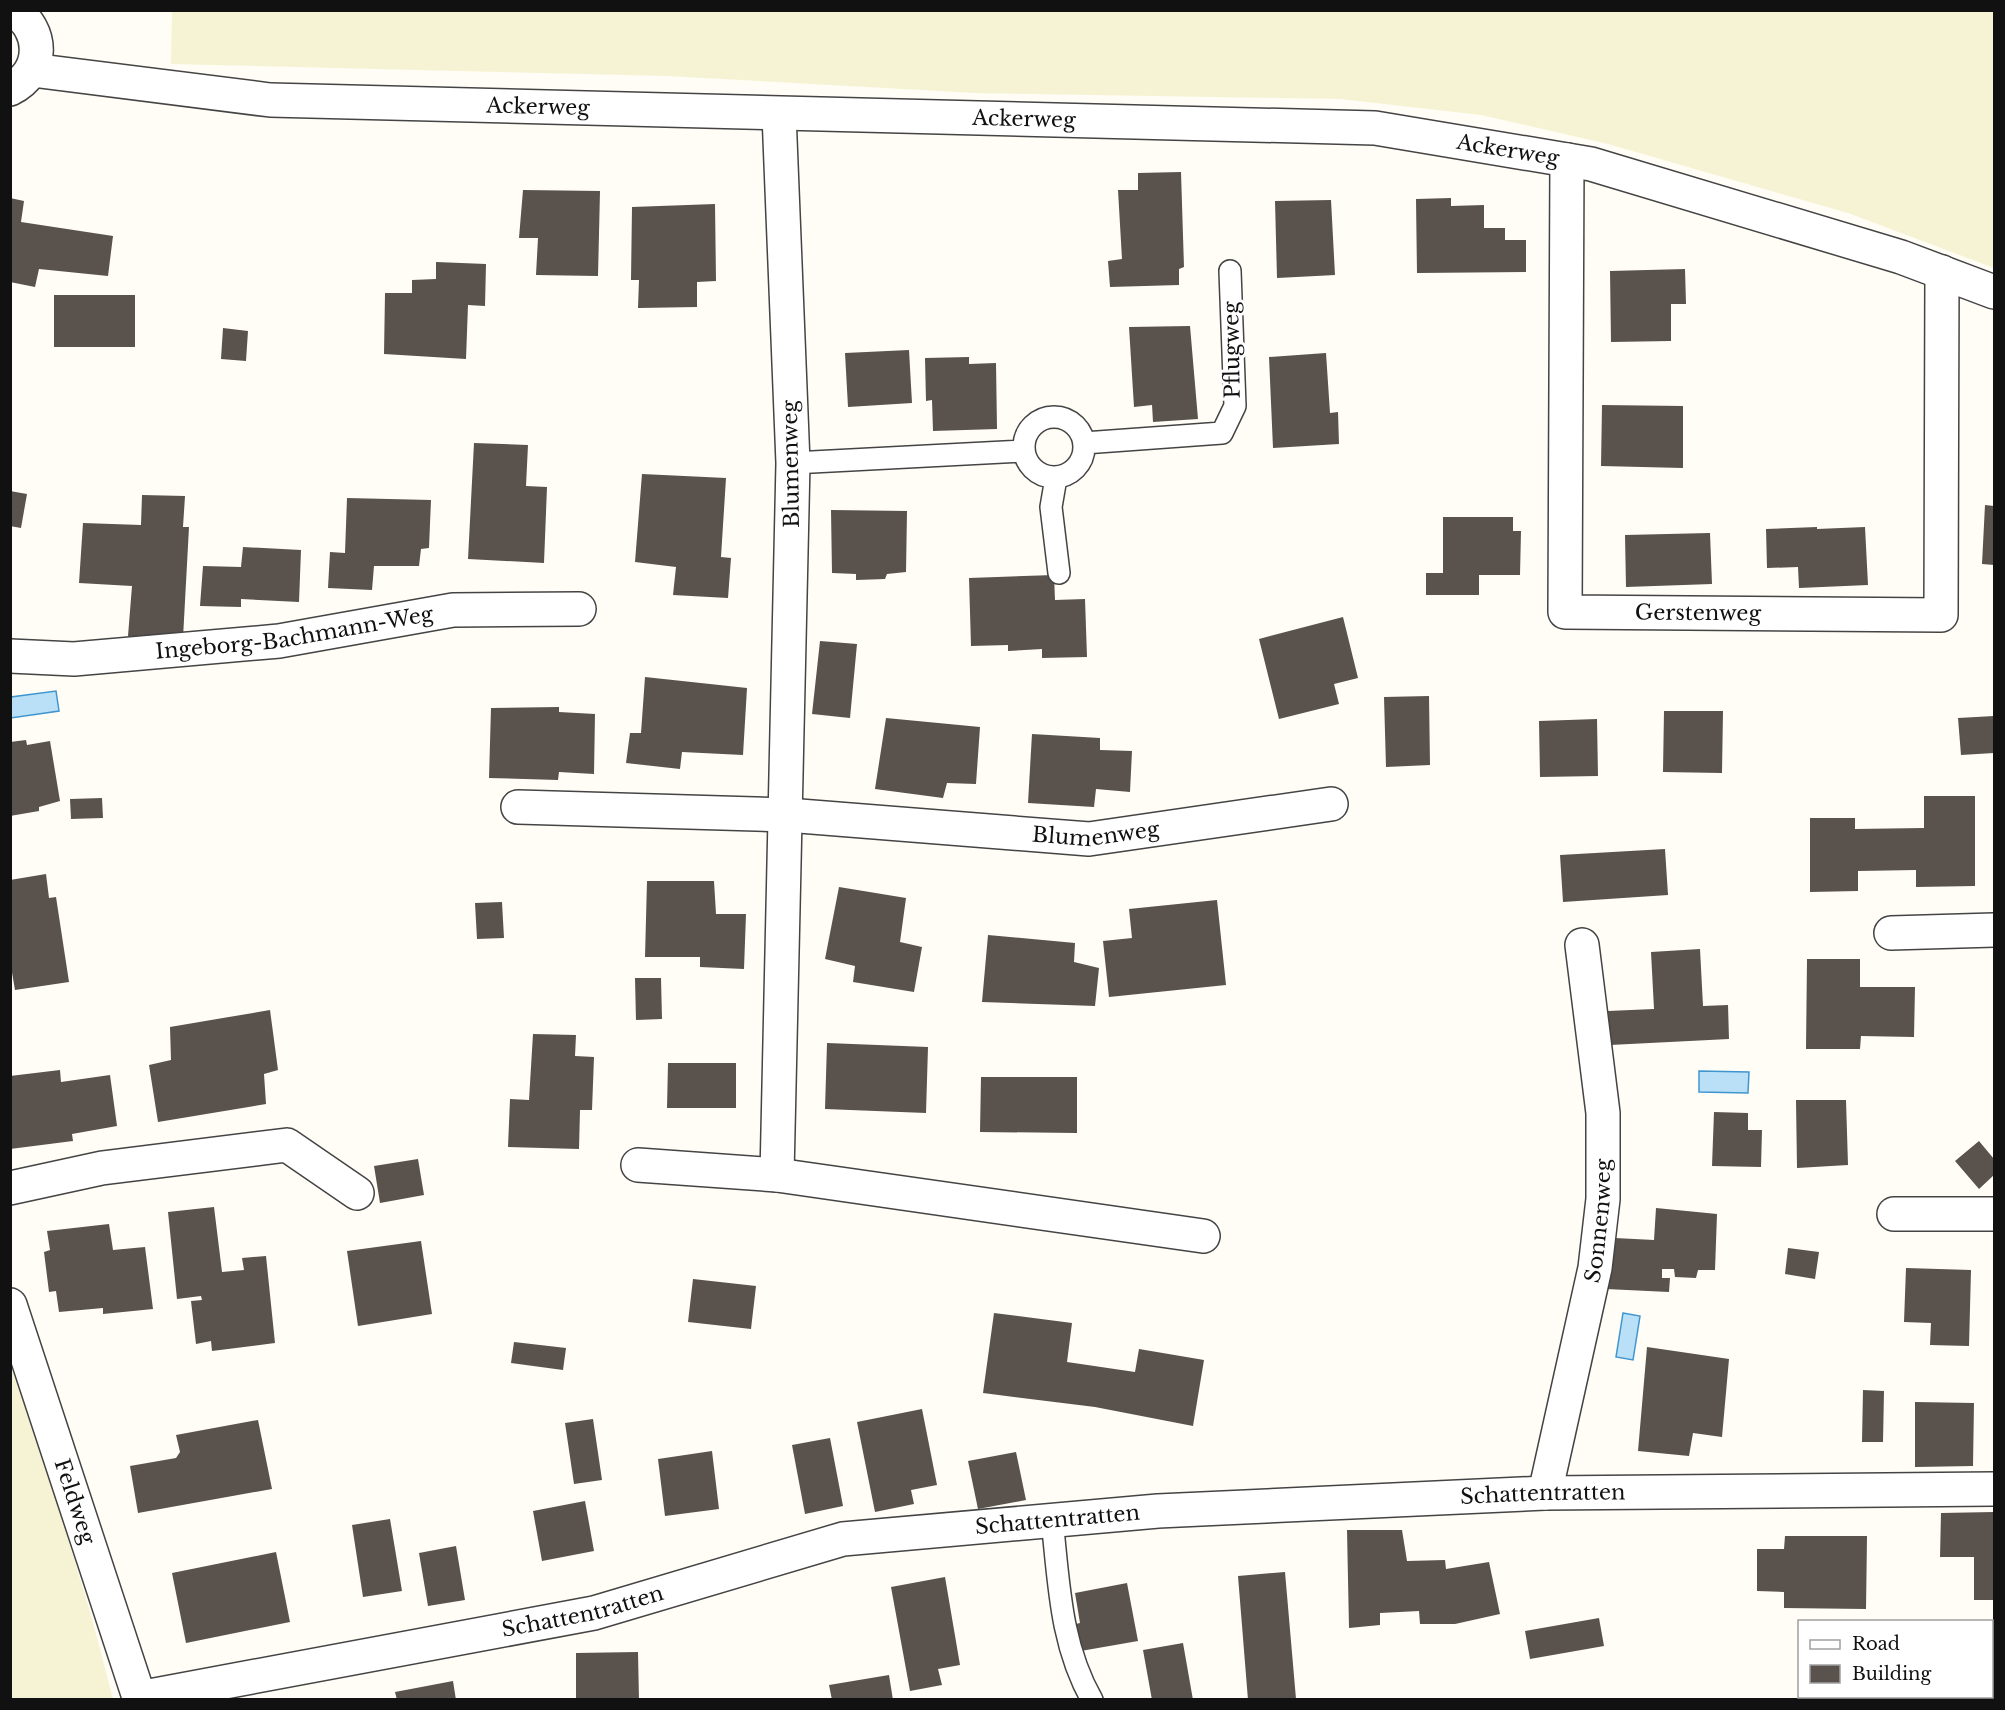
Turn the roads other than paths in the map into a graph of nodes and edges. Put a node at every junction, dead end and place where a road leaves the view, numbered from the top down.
1 (13, 10) edge
2 (21, 79) edge
3 (778, 114) junction
4 (1567, 160) junction
5 (1230, 270) dead end
6 (1942, 273) junction
7 (1995, 292) edge
8 (1084, 443) junction
9 (1023, 451) junction
10 (793, 464) junction
11 (1056, 478) junction
12 (1059, 573) dead end
13 (579, 609) dead end
14 (10, 656) edge
15 (1331, 804) dead end
16 (518, 807) dead end
17 (787, 815) junction
18 (1995, 930) edge
19 (1891, 933) dead end
20 (1582, 945) dead end
21 (638, 1165) dead end
22 (777, 1174) junction
23 (10, 1188) edge
24 (357, 1193) dead end
25 (1894, 1214) dead end
26 (1995, 1214) edge
27 (1203, 1236) dead end
28 (10, 1305) edge
29 (1995, 1489) edge
30 (1545, 1493) junction
31 (1052, 1520) junction
32 (139, 1699) edge
33 (1092, 1700) edge

1 - 2 street
2 - 3 street, Ackerweg
3 - 4 street, Ackerweg
3 - 10 street, Blumenweg
4 - 6 street, Ackerweg
4 - 6 street, Gerstenweg
5 - 8 lane, Pflugweg
6 - 7 street, Ackerweg
8 - 9 lane
8 - 11 lane
9 - 10 lane
9 - 11 lane
10 - 17 street, Blumenweg
11 - 12 lane
13 - 14 street, Ingeborg-Bachmann-Weg
15 - 17 street, Blumenweg
16 - 17 street, Blumenweg
17 - 22 street, Blumenweg
18 - 19 street
20 - 30 street, Sonnenweg
21 - 22 street
22 - 27 street
23 - 24 street
25 - 26 street
28 - 32 street, Feldweg
29 - 30 street, Schattentratten
30 - 31 street, Schattentratten
31 - 32 street, Schattentratten
31 - 33 lane

